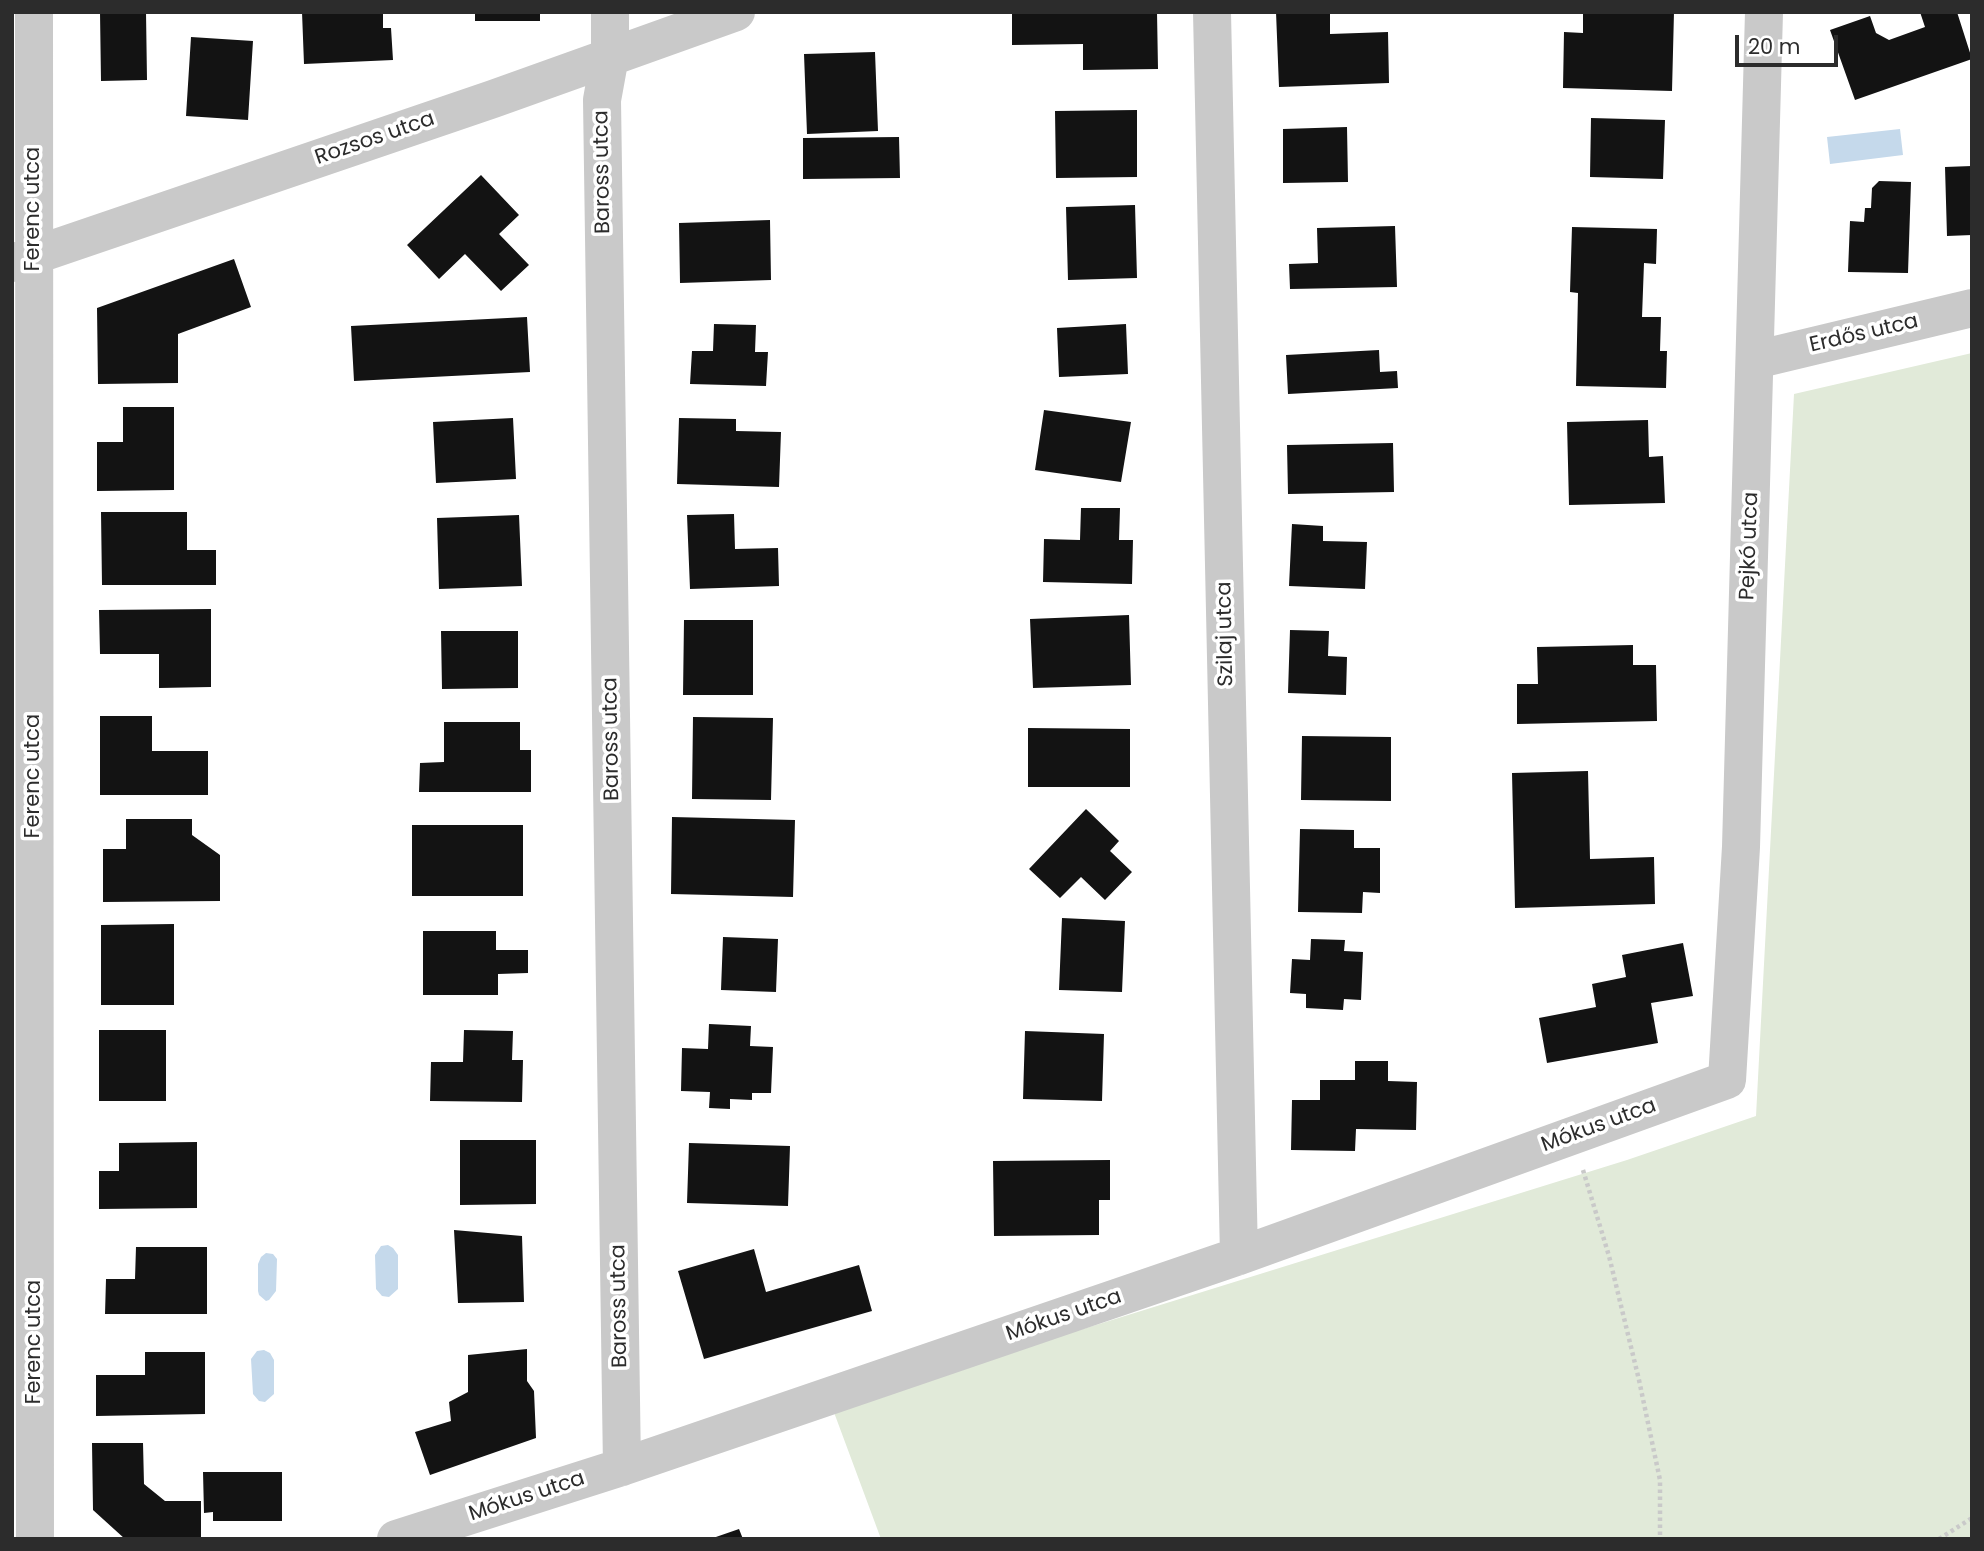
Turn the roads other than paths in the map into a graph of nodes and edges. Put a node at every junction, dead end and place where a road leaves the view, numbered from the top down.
1 (34, 12) edge
2 (610, 12) edge
3 (736, 12) edge
4 (1212, 12) edge
5 (1765, 12) edge
6 (610, 56) junction
7 (23, 259) edge
8 (1972, 308) edge
9 (1755, 360) junction
10 (1727, 1080) joint
11 (1239, 1256) junction
12 (622, 1467) junction
13 (35, 1539) edge
14 (396, 1539) edge

1 - 7 street, Ferenc utca
2 - 6 street, Baross utca
3 - 6 street, Rozsos utca
4 - 11 street, Szilaj utca
5 - 9 street, Pejkó utca
6 - 7 street, Rozsos utca
6 - 12 street, Baross utca
7 - 13 street, Ferenc utca
8 - 9 street, Erdős utca
9 - 10 street, Pejkó utca
10 - 11 street, Mókus utca
11 - 12 street, Mókus utca
12 - 14 street, Mókus utca

